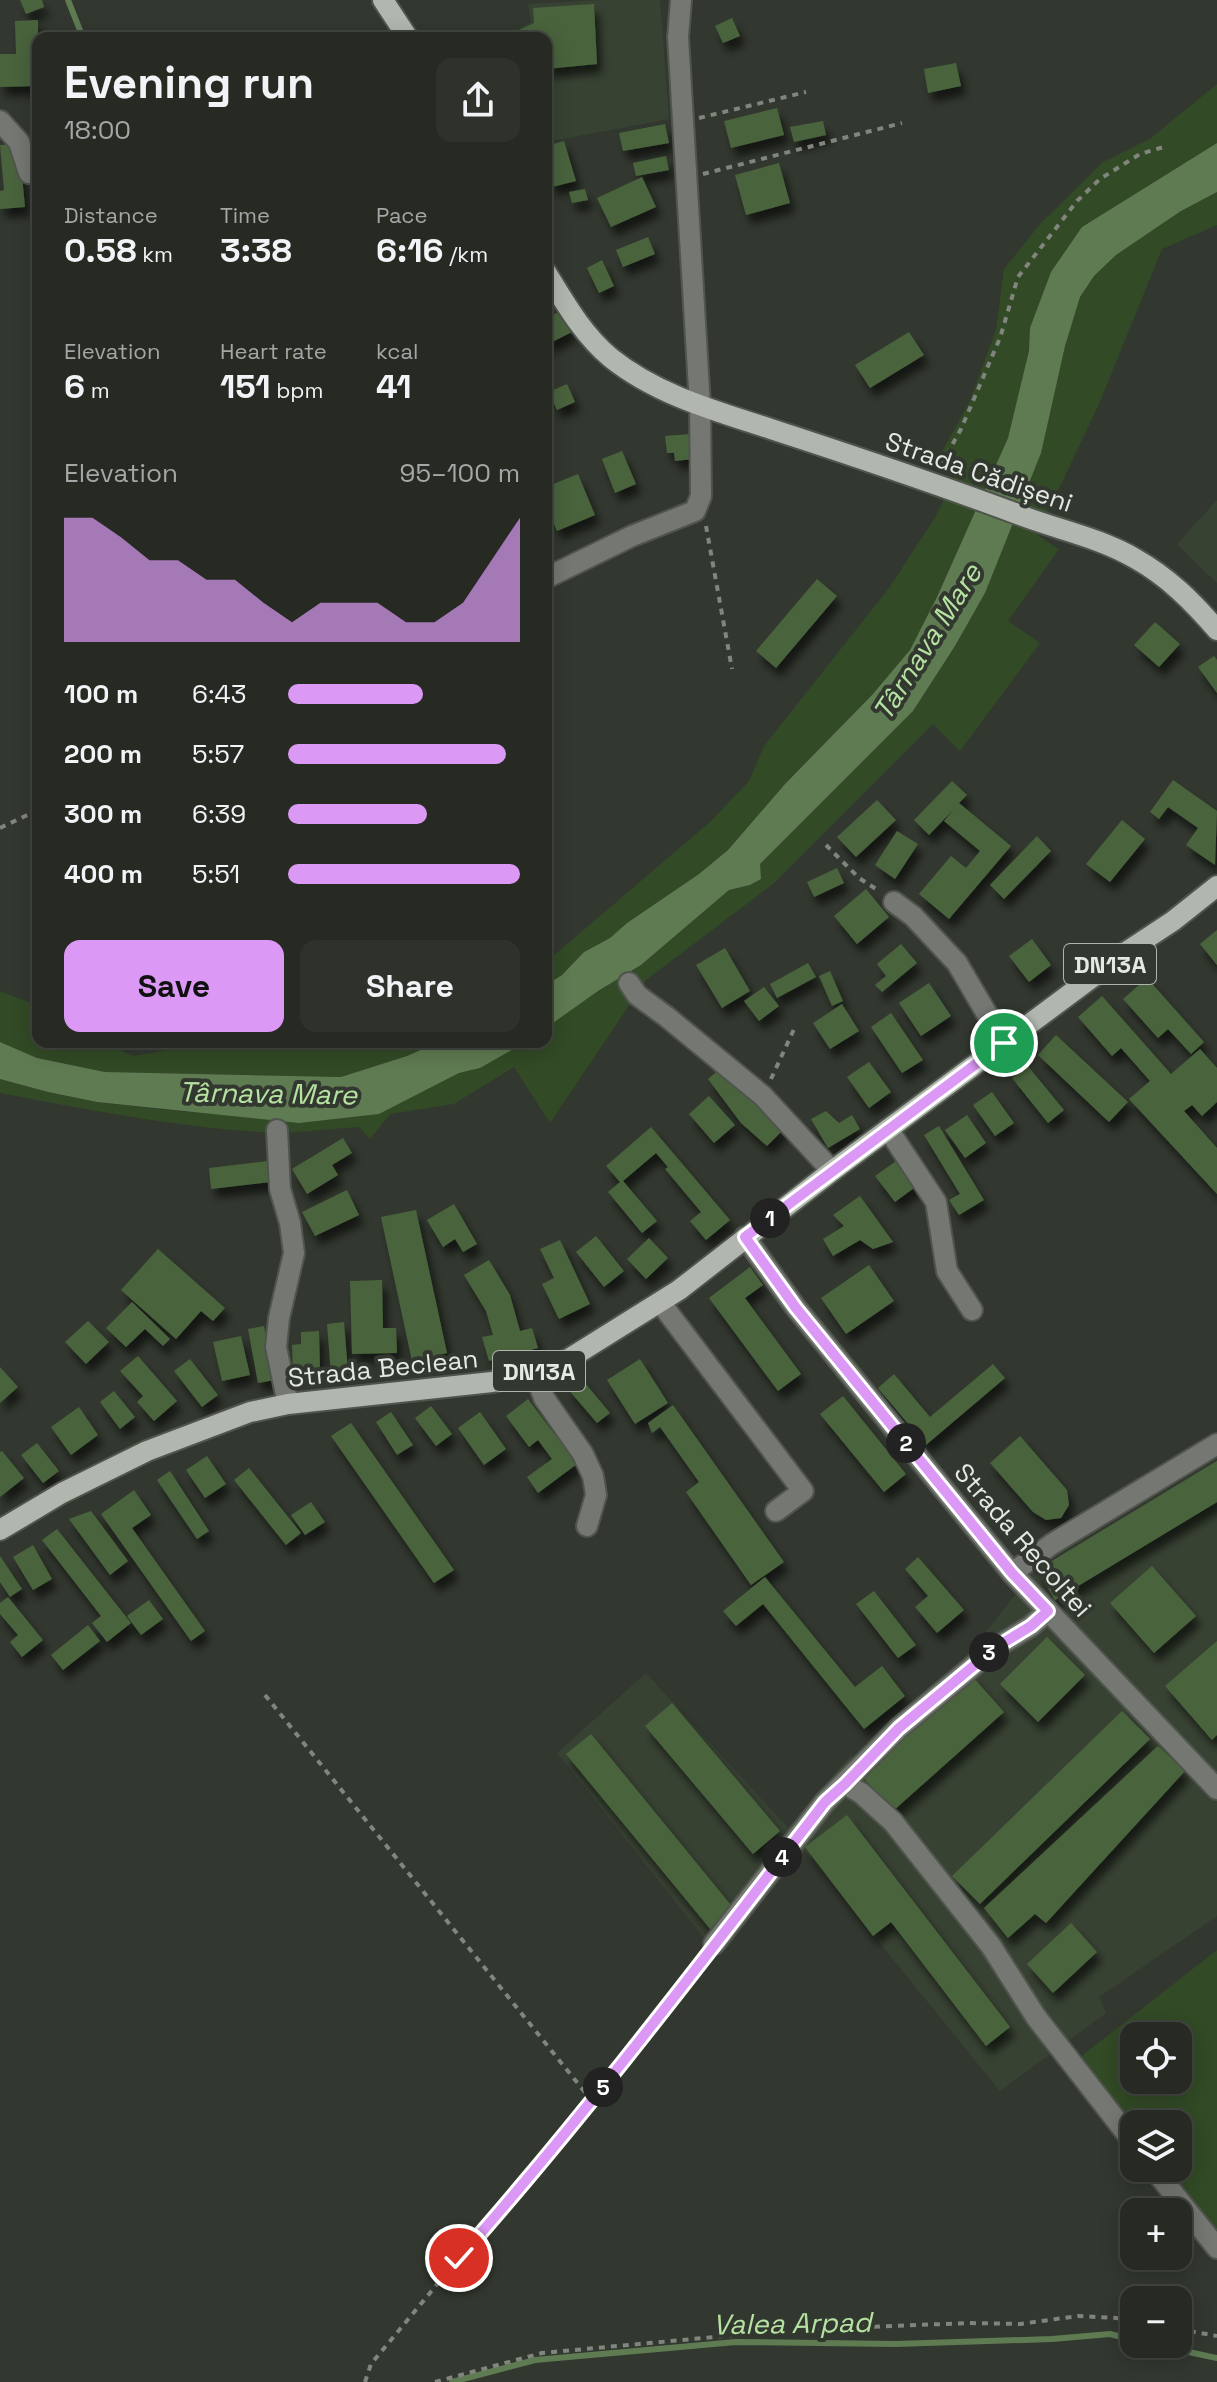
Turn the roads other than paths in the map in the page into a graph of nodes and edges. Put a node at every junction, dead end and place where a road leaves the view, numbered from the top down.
1 (383, 0) edge
2 (681, 0) edge
3 (404, 32) edge
4 (0, 121) edge
5 (29, 173) dead end
6 (552, 281) edge
7 (700, 406) junction
8 (552, 575) edge
9 (1217, 630) edge
10 (1217, 886) edge
11 (894, 902) road end
12 (629, 983) dead end
13 (1004, 1043) junction
14 (888, 1129) junction
15 (277, 1130) dead end
16 (832, 1171) junction
17 (745, 1237) junction
18 (660, 1302) junction
19 (972, 1310) dead end
20 (535, 1372) junction
21 (288, 1404) junction
22 (1217, 1444) edge
23 (776, 1511) dead end
24 (587, 1526) dead end
25 (1, 1527) edge
26 (1012, 1573) junction
27 (1048, 1611) junction
28 (845, 1784) junction
29 (1217, 1789) edge
30 (714, 1944) road end
31 (1120, 2125) edge
32 (1164, 2182) edge
33 (1217, 2248) edge

1 - 3 main road
2 - 7 street
4 - 5 street
6 - 7 main road, Strada Cădișeni
7 - 8 street
7 - 9 main road, Strada Cădișeni
10 - 13 main road, Strada Beclean / DN13A
11 - 13 street
12 - 16 street
13 - 14 main road, Strada Beclean / DN13A
14 - 16 main road, Strada Beclean / DN13A
14 - 19 street
15 - 21 street
16 - 17 main road, Strada Beclean / DN13A
17 - 18 main road, Strada Beclean / DN13A
17 - 26 street, Strada Recoltei
18 - 20 main road, Strada Beclean / DN13A
18 - 23 street
20 - 21 main road, Strada Beclean / DN13A
20 - 24 street
21 - 25 main road, Strada Beclean / DN13A
22 - 26 street
26 - 27 street, Strada Recoltei
27 - 28 street
27 - 29 street, Strada Recoltei
28 - 30 street
28 - 31 street
32 - 33 street

